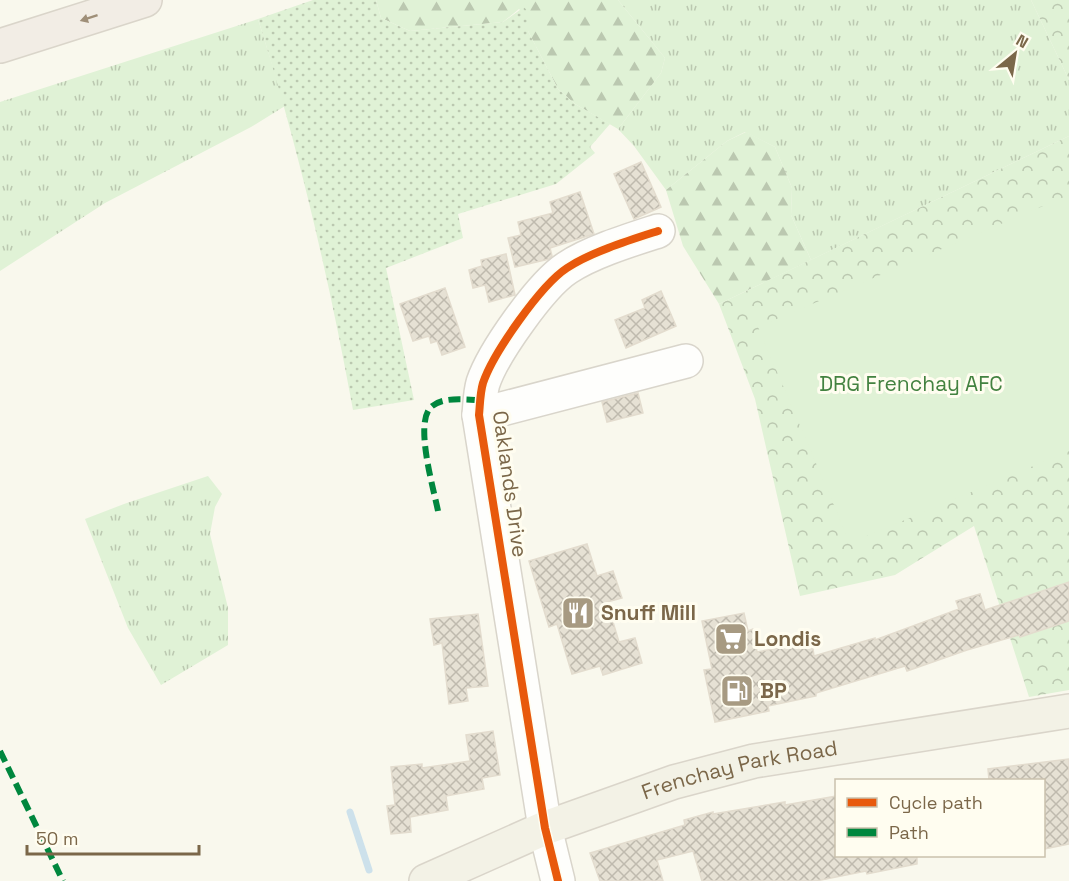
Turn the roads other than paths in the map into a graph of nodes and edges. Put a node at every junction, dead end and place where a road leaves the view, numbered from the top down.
1 (145, 0) edge
2 (0, 46) edge
3 (658, 231) dead end
4 (686, 361) dead end
5 (479, 415) junction
6 (1069, 711) edge
7 (545, 828) junction
8 (426, 881) edge
9 (558, 881) edge

1 -> 2 highway
3 - 5 street, Oaklands Drive
4 - 5 street
5 - 7 street, Oaklands Drive
6 - 7 main road, Frenchay Park Road
7 - 8 main road, Frenchay Park Road
7 - 9 street, Oaklands Drive

